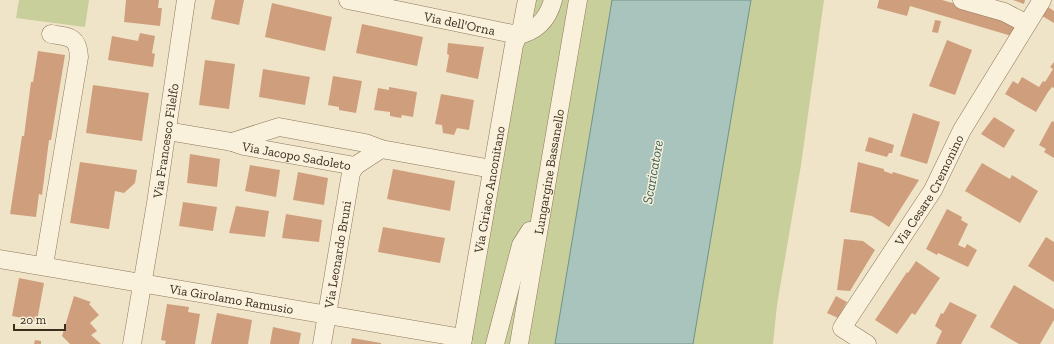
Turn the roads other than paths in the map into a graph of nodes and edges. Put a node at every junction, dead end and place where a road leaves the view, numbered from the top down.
1 (186, 0) edge
2 (348, 0) edge
3 (527, 0) edge
4 (553, 0) edge
5 (578, 0) edge
6 (962, 0) edge
7 (1042, 0) edge
8 (1027, 24) junction
9 (51, 34) dead end
10 (518, 35) junction
11 (167, 131) junction
12 (232, 142) junction
13 (381, 149) junction
14 (355, 166) junction
15 (492, 169) junction
16 (538, 231) junction
17 (0, 259) edge
18 (44, 265) junction
19 (143, 282) junction
20 (328, 314) junction
21 (463, 341) edge
22 (132, 344) edge
23 (322, 344) edge
24 (495, 344) edge
25 (519, 344) edge
26 (867, 344) edge

1 - 11 street, Via Francesco Filelfo
2 - 10 street, Via dell'Orna
3 - 10 street, Via Ciriaco Anconitano
4 - 10 street
5 - 16 street, Lungargine Bassanello
6 - 8 street
7 - 8 street, Via Cesare Cremonino
8 - 26 street, Via Cesare Cremonino
9 - 18 street
10 - 15 street, Via Ciriaco Anconitano
11 - 12 street, Via Jacopo Sadoleto
11 - 19 street, Via Francesco Filelfo
12 - 13 street, Via Jacopo Sadoleto
12 - 14 street, Via Jacopo Sadoleto
13 - 14 street, Via Jacopo Sadoleto
13 - 15 street, Via Jacopo Sadoleto
14 - 20 street, Via Leonardo Bruni
15 - 21 street, Via Ciriaco Anconitano
16 - 24 street
16 - 25 street, Lungargine Bassanello
17 - 18 street, Via Girolamo Ramusio
18 - 19 street, Via Girolamo Ramusio
19 - 20 street, Via Girolamo Ramusio
19 - 22 street
20 - 21 street, Via Girolamo Ramusio
20 - 23 street, Via Leonardo Bruni

